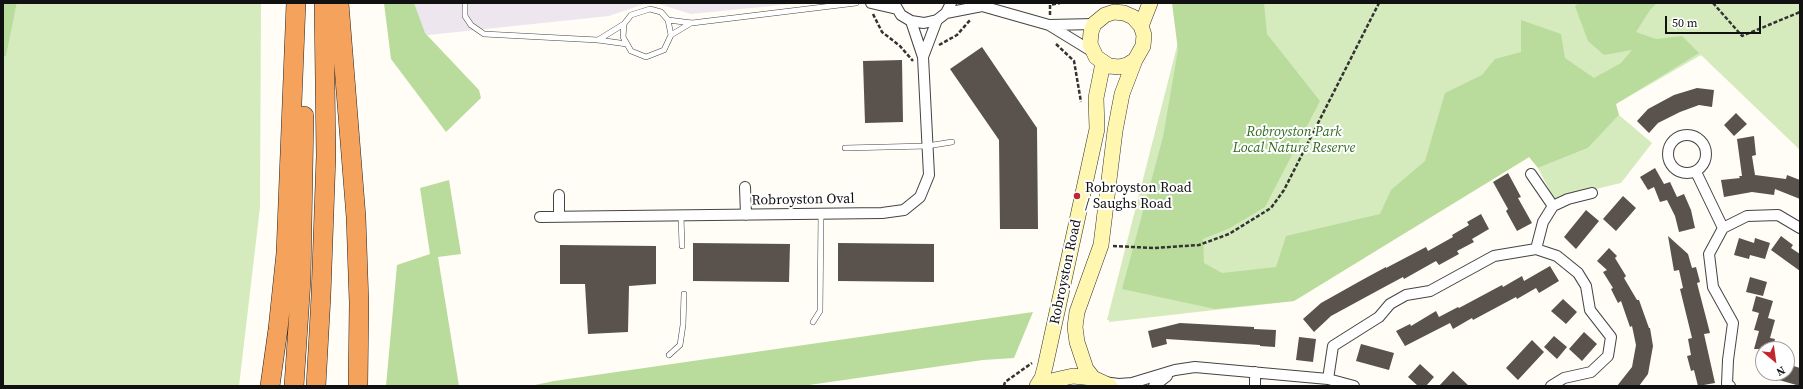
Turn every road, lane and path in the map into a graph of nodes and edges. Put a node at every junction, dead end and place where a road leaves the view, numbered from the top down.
1 (296, 3) edge
2 (302, 3) edge
3 (324, 3) edge
4 (339, 3) edge
5 (465, 3) edge
6 (856, 3) edge
7 (951, 3) edge
8 (1060, 3) edge
9 (1150, 3) edge
10 (1379, 3) edge
11 (1713, 3) edge
12 (981, 4) edge
13 (871, 6) edge
14 (895, 6) edge
15 (1128, 8) edge
16 (1800, 12) edge
17 (946, 13) junction
18 (668, 20) junction
19 (937, 20) junction
20 (911, 21) junction
21 (692, 23) junction
22 (624, 24) junction
23 (1094, 24) junction
24 (1049, 25) junction
25 (1141, 26) junction
26 (671, 35) junction
27 (598, 40) junction
28 (627, 44) junction
29 (937, 46) dead end
30 (1098, 58) junction
31 (923, 59) junction
32 (1136, 60) junction
33 (1082, 104) dead end
34 (952, 142) dead end
35 (927, 146) junction
36 (845, 148) dead end
37 (1696, 172) dead end
38 (1531, 174) dead end
39 (745, 187) dead end
40 (1592, 193) dead end
41 (559, 195) dead end
42 (1553, 206) junction
43 (821, 214) junction
44 (746, 215) junction
45 (681, 216) junction
46 (540, 217) dead end
47 (559, 217) junction
48 (1723, 228) junction
49 (1800, 228) edge
50 (1101, 245) junction
51 (682, 246) dead end
52 (1536, 249) junction
53 (684, 294) dead end
54 (814, 322) dead end
55 (669, 355) dead end
56 (1035, 361) dead end
57 (1175, 370) junction
58 (1255, 372) junction
59 (1328, 379) junction
60 (1102, 382) edge
61 (270, 386) edge
62 (294, 386) edge
63 (316, 386) edge
64 (358, 386) edge
65 (1004, 386) edge
66 (1037, 386) edge
67 (1044, 386) edge
68 (1154, 386) edge
69 (1255, 386) edge
70 (1354, 386) edge
71 (1551, 386) edge
72 (1730, 386) edge

1 - 61 highway
2 - 62 highway
3 - 63 highway
4 - 64 highway
5 - 27 lane
6 - 21 lane
7 - 17 street
8 - 24 path
9 - 25 main road
10 - 50 path
11 - 16 path
12 - 17 street
12 - 24 street
12 - 29 path
13 - 14 street
13 - 31 path
14 - 20 street
15 - 23 main road
15 - 25 main road
17 - 19 street
18 - 21 lane
18 - 22 lane
18 - 26 lane
19 - 20 street
19 - 31 street
20 - 31 street
21 - 26 lane
22 - 27 lane
22 - 28 lane
23 - 24 street
23 - 30 main road, Robroyston Road
24 - 30 street
24 - 33 path
25 - 32 main road, Robroyston Road
26 - 28 lane
27 - 28 lane
30 - 32 main road
30 - 66 main road, Robroyston Road
31 - 35 street, Robroyston Oval
32 - 50 main road, Robroyston Road
34 - 35 lane
35 - 36 lane
35 - 43 street, Robroyston Oval
37 - 48 street
38 - 42 street
39 - 44 street
40 - 42 street
41 - 47 street
42 - 52 street
43 - 44 street, Robroyston Oval
43 - 54 lane
44 - 45 street, Robroyston Oval
45 - 47 street, Robroyston Oval
45 - 51 lane
46 - 47 street, Robroyston Oval
48 - 49 street
48 - 72 street
50 - 60 main road, Robroyston Road
52 - 59 street
52 - 71 street
53 - 55 lane
56 - 65 path
57 - 58 street
57 - 60 street
57 - 68 street
58 - 59 street
58 - 69 street
59 - 70 street
60 - 67 main road

